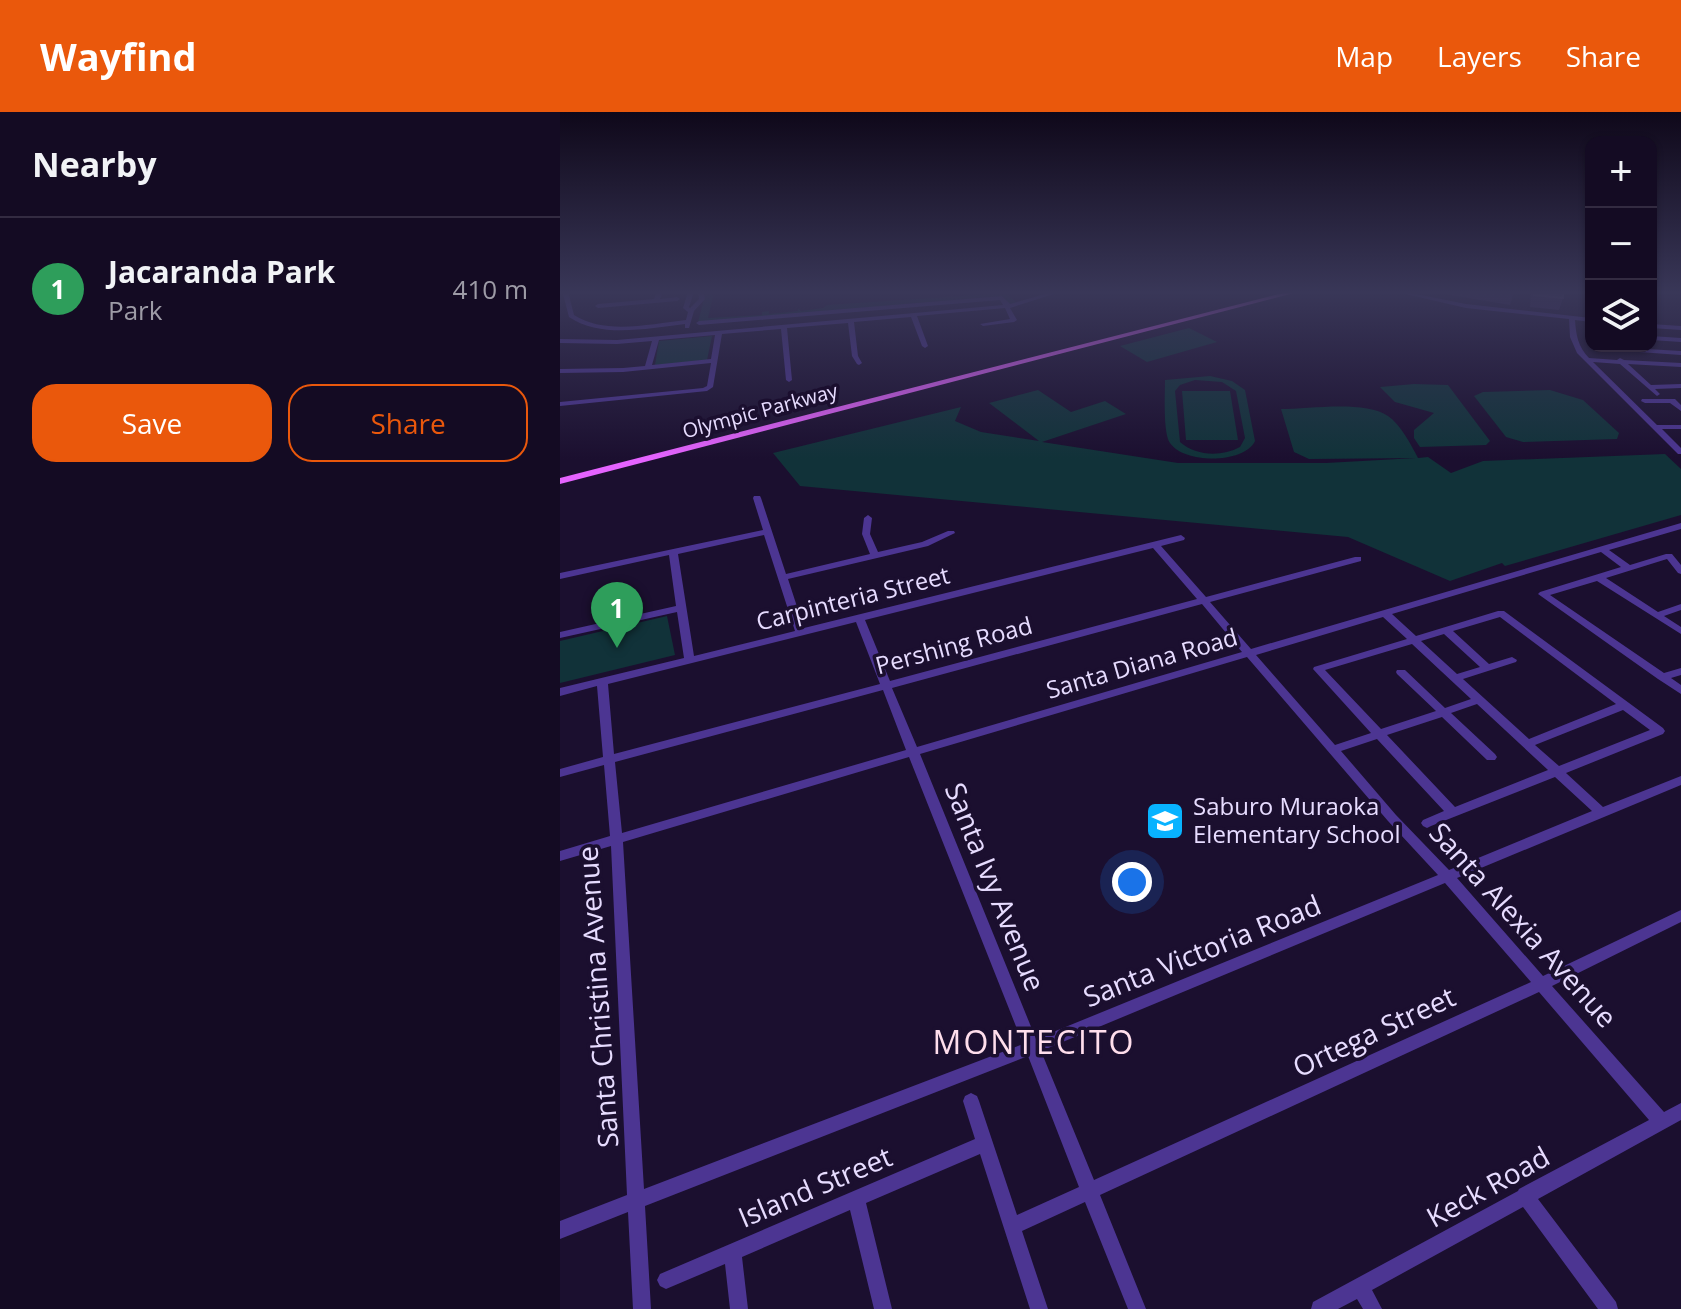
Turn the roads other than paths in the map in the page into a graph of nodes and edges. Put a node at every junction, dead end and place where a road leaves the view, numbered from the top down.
1 (653, 348) edge
2 (716, 348) edge
3 (786, 348) edge
4 (854, 348) edge
5 (1057, 348) edge
6 (1058, 348) edge
7 (1576, 348) edge
8 (1657, 351) edge
9 (1615, 352) edge
10 (1681, 353) edge
11 (1586, 360) junction
12 (1620, 360) junction
13 (713, 361) junction
14 (859, 363) dead end
15 (1679, 367) edge
16 (648, 368) junction
17 (560, 371) edge
18 (789, 380) dead end
19 (1681, 386) edge
20 (1649, 387) junction
21 (1657, 394) dead end
22 (1645, 401) dead end
23 (560, 404) edge
24 (1681, 409) edge
25 (1655, 427) junction
26 (1681, 427) edge
27 (1681, 452) edge
28 (560, 472) edge
29 (560, 481) edge
30 (757, 498) dead end
31 (868, 518) dead end
32 (1681, 526) edge
33 (766, 532) junction
34 (951, 533) dead end
35 (1181, 538) dead end
36 (1156, 545) junction
37 (1602, 549) junction
38 (673, 552) junction
39 (875, 556) junction
40 (1358, 559) dead end
41 (1628, 568) junction
42 (1681, 571) edge
43 (560, 576) edge
44 (784, 577) junction
45 (1598, 577) junction
46 (1204, 600) junction
47 (1681, 607) edge
48 (682, 608) junction
49 (1386, 614) junction
50 (1657, 615) junction
51 (859, 618) junction
52 (1445, 629) junction
53 (1681, 631) edge
54 (800, 632) junction
55 (560, 635) edge
56 (1413, 639) junction
57 (1252, 654) junction
58 (689, 659) junction
59 (1512, 660) dead end
60 (1488, 668) junction
61 (1681, 671) edge
62 (1401, 672) dead end
63 (1662, 677) junction
64 (1455, 678) junction
65 (602, 681) junction
66 (885, 685) junction
67 (1681, 690) edge
68 (560, 692) edge
69 (1479, 700) junction
70 (1625, 705) junction
71 (1444, 712) junction
72 (1379, 734) junction
73 (1527, 744) junction
74 (1335, 749) junction
75 (912, 752) junction
76 (1491, 757) dead end
77 (607, 760) junction
78 (1557, 772) junction
79 (560, 773) edge
80 (1681, 780) edge
81 (1453, 813) junction
82 (1602, 813) junction
83 (1427, 823) dead end
84 (614, 839) junction
85 (560, 856) edge
86 (1449, 878) junction
87 (1681, 916) edge
88 (1541, 984) junction
89 (1031, 1048) junction
90 (971, 1101) dead end
91 (1681, 1111) edge
92 (1662, 1122) junction
93 (984, 1144) junction
94 (1088, 1192) junction
95 (1525, 1195) junction
96 (636, 1198) junction
97 (856, 1198) junction
98 (1011, 1227) junction
99 (560, 1230) edge
100 (732, 1251) junction
101 (666, 1280) dead end
102 (1361, 1288) junction
103 (642, 1309) edge
104 (739, 1309) edge
105 (883, 1309) edge
106 (1039, 1309) edge
107 (1137, 1309) edge
108 (1320, 1309) edge
109 (1373, 1309) edge
110 (1609, 1309) edge

1 - 16 street
2 - 13 street
3 - 18 street
4 - 14 street
5 - 28 main road, Olympic Parkway
6 - 29 main road, Olympic Parkway
7 - 11 street
8 - 10 street
9 - 12 street
11 - 12 street
11 - 25 street
12 - 15 street
12 - 20 street
13 - 16 street
13 - 23 street
16 - 17 street
19 - 20 street
20 - 21 street
22 - 24 street
25 - 26 street
25 - 27 street
30 - 33 street
31 - 39 street
32 - 37 street, Santa Diana Road
33 - 38 street
33 - 44 street
34 - 39 street
35 - 36 street, Carpinteria Street
36 - 46 street
36 - 51 street, Carpinteria Street
37 - 41 street
37 - 49 street, Santa Diana Road
38 - 43 street
38 - 48 street
39 - 44 street
40 - 46 street, Pershing Road
41 - 42 street
41 - 45 street
44 - 54 street
45 - 50 street
45 - 63 street
46 - 57 street
46 - 66 street, Pershing Road
47 - 50 street
48 - 55 street
48 - 58 street
49 - 56 street
49 - 57 street, Santa Diana Road
50 - 53 street
51 - 54 street, Carpinteria Street
51 - 66 street, Santa Ivy Avenue
52 - 56 street
52 - 60 street
52 - 70 street
54 - 58 street, Carpinteria Street
56 - 64 street
56 - 72 street
57 - 74 street, Santa Alexia Avenue
57 - 75 street, Santa Diana Road
58 - 65 street, Carpinteria Street
59 - 60 street
60 - 64 street
61 - 63 street
62 - 71 street
63 - 67 street
64 - 69 street
65 - 68 street, Carpinteria Street
65 - 77 street, Santa Christina Avenue
66 - 75 street, Santa Ivy Avenue
66 - 77 street, Pershing Road
69 - 71 street
69 - 73 street
70 - 73 street
70 - 78 street
71 - 72 street
71 - 76 street
72 - 74 street
72 - 81 street
73 - 78 street
74 - 86 street, Santa Alexia Avenue
75 - 84 street, Santa Diana Road
75 - 89 street, Santa Ivy Avenue
77 - 79 street, Pershing Road
77 - 84 street, Santa Christina Avenue
78 - 81 street
78 - 82 street
80 - 82 street, Santa Victoria Road
81 - 83 street
82 - 86 street, Santa Victoria Road
84 - 85 street, Santa Diana Road
84 - 96 street, Santa Christina Avenue
86 - 88 street, Santa Alexia Avenue
86 - 89 street, Santa Victoria Road
87 - 88 street, Ortega Street
88 - 92 street, Santa Alexia Avenue
88 - 94 street, Ortega Street
89 - 94 street, Santa Ivy Avenue
89 - 96 street, Santa Victoria Road
90 - 93 street
91 - 92 street, Keck Road
92 - 95 street, Keck Road
93 - 97 street, Island Street
93 - 98 street
94 - 98 street, Ortega Street
94 - 107 street, Santa Ivy Avenue
95 - 102 street, Keck Road
95 - 110 street
96 - 99 street, Santa Victoria Road
96 - 103 street, Santa Christina Avenue
97 - 100 street, Island Street
97 - 105 street
98 - 106 street
100 - 101 street, Island Street
100 - 104 street
102 - 108 street, Keck Road
102 - 109 street

